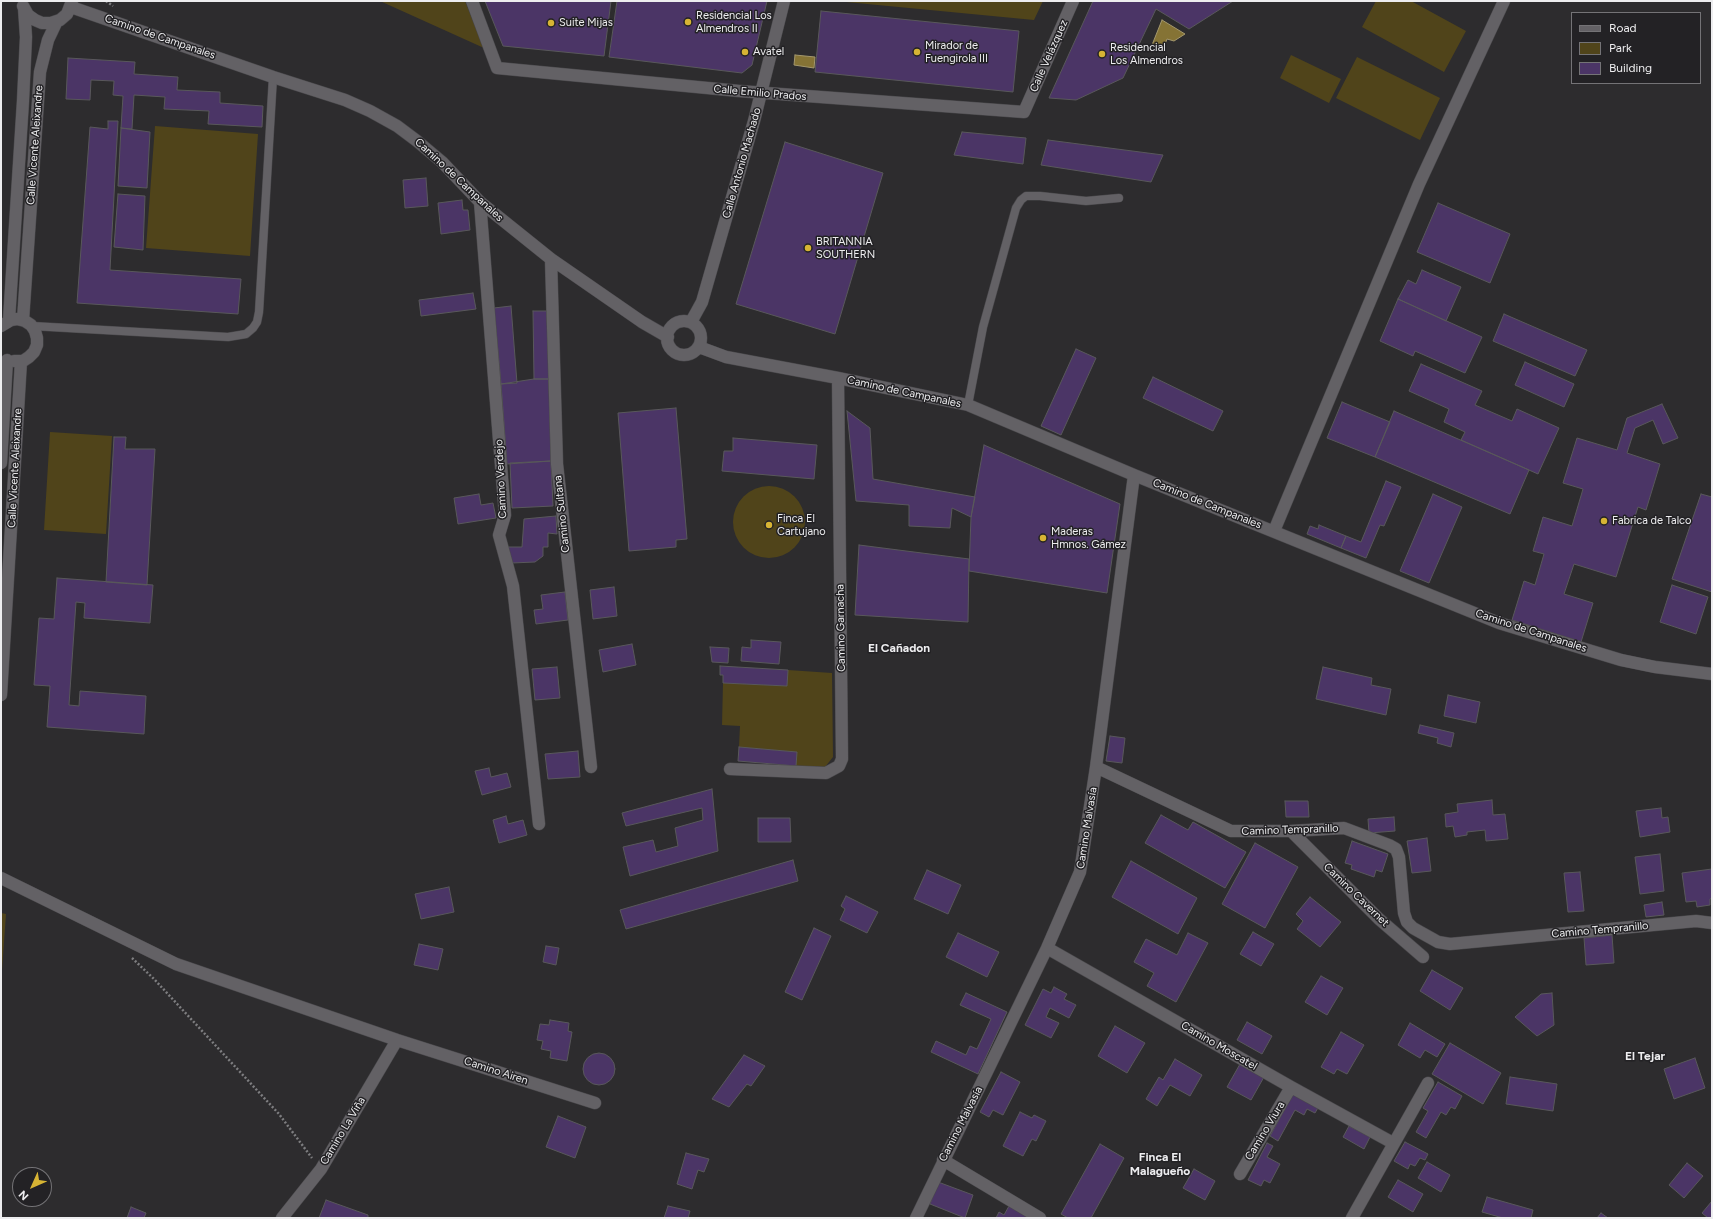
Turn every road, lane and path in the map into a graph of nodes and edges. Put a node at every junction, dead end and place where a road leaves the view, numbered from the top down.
1 (472, 1) edge
2 (784, 1) edge
3 (1073, 1) edge
4 (1504, 1) edge
5 (72, 4) edge
6 (23, 5) edge
7 (57, 21) junction
8 (272, 77) junction
9 (761, 93) junction
10 (1024, 112) joint
11 (1119, 198) dead end
12 (480, 202) junction
13 (551, 259) junction
14 (691, 322) junction
15 (5, 323) edge
16 (27, 323) junction
17 (668, 337) junction
18 (699, 347) junction
19 (4, 357) edge
20 (21, 361) junction
21 (838, 378) junction
22 (968, 405) junction
23 (1, 463) edge
24 (1134, 475) junction
25 (1274, 531) junction
26 (1712, 674) edge
27 (1, 695) edge
28 (591, 767) dead end
29 (1096, 767) junction
30 (730, 769) dead end
31 (539, 824) dead end
32 (1291, 831) junction
33 (1, 878) edge
34 (1712, 923) edge
35 (1047, 948) junction
36 (127, 953) dead end
37 (1423, 957) dead end
38 (397, 1040) junction
39 (1428, 1083) dead end
40 (1291, 1087) junction
41 (595, 1103) dead end
42 (1393, 1143) junction
43 (942, 1160) junction
44 (321, 1169) junction
45 (1240, 1174) dead end
46 (282, 1218) edge
47 (916, 1218) edge
48 (1040, 1218) edge
49 (1352, 1218) edge

1 - 9 street, Calle Emilio Prados
2 - 9 street, Calle Antonio Machado
3 - 10 street, Calle Velázquez
4 - 25 street
5 - 7 street, Calle Vicente Aleixandre
5 - 8 street, Camino de Campanales
6 - 7 street
6 - 15 street
7 - 16 street, Calle Vicente Aleixandre
8 - 12 street, Camino de Campanales
8 - 16 lane
9 - 10 street, Calle Emilio Prados
9 - 14 street, Calle Antonio Machado
11 - 22 lane
12 - 13 street, Camino de Campanales
12 - 31 street, Camino Verdejo
13 - 17 street, Camino de Campanales
13 - 28 street, Camino Sultana
14 - 17 street
14 - 18 street
15 - 16 street
16 - 20 street, Calle Vicente Aleixandre
17 - 18 street
18 - 21 street, Camino de Campanales
19 - 20 street
19 - 23 street
20 - 27 street, Calle Vicente Aleixandre
21 - 22 street, Camino de Campanales
21 - 30 street, Camino Garnacha
22 - 24 street, Camino de Campanales
24 - 25 street, Camino de Campanales
24 - 29 street, Camino Malvasía
25 - 26 street, Camino de Campanales
29 - 32 street, Camino Tempranillo
29 - 35 street, Camino Malvasía
32 - 34 street, Camino Tempranillo
32 - 37 street, Camino Cavernet
33 - 38 street, Camino Airen
35 - 40 street, Camino Moscatel
35 - 43 street, Camino Malvasía
36 - 44 path
38 - 41 street, Camino Airen
38 - 44 street, Camino La Viña
39 - 42 street
40 - 42 street, Camino Moscatel
40 - 45 street, Camino Viura
42 - 49 street
43 - 47 street, Camino Malvasía
43 - 48 street
44 - 46 street, Camino La Viña

